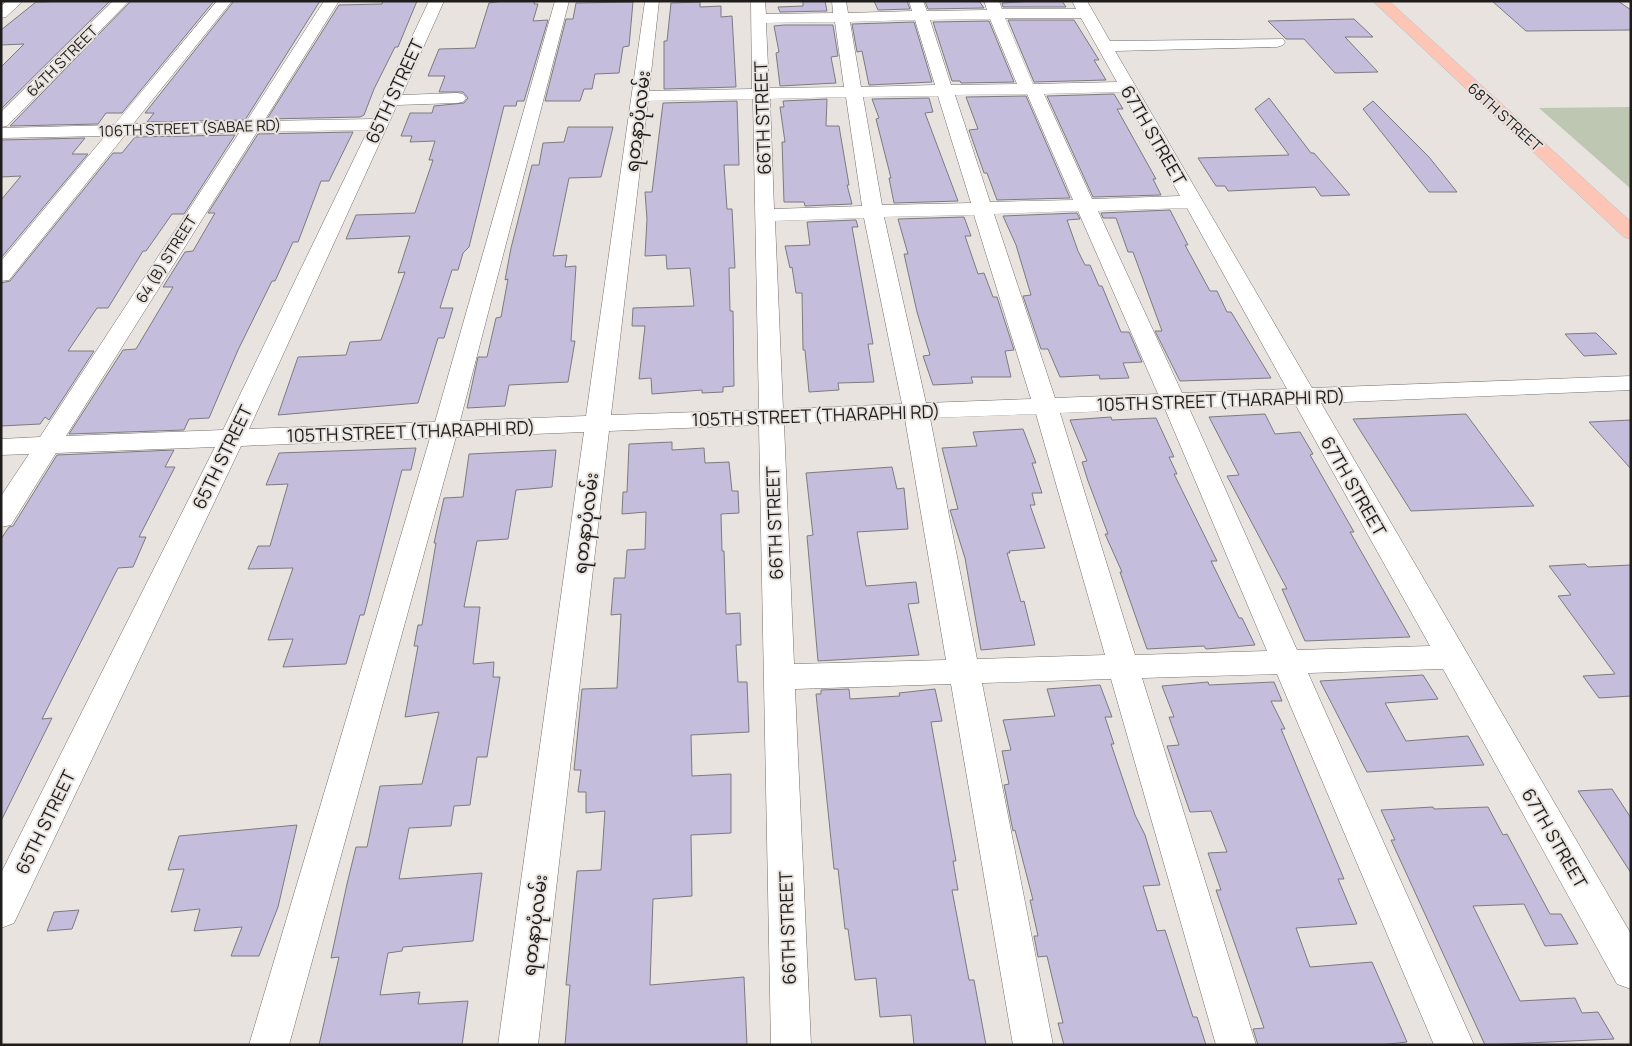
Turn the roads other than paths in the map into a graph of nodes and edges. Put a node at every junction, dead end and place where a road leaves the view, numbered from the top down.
1 (16, 1) edge
2 (122, 1) edge
3 (225, 1) edge
4 (332, 1) edge
5 (437, 1) edge
6 (562, 1) edge
7 (652, 1) edge
8 (1380, 1) edge
9 (1082, 7) edge
10 (919, 8) edge
11 (993, 8) edge
12 (841, 9) edge
13 (759, 10) edge
14 (1, 14) edge
15 (1277, 42) dead end
16 (1104, 46) junction
17 (1126, 87) junction
18 (1030, 89) junction
19 (945, 90) junction
20 (853, 92) junction
21 (760, 94) junction
22 (640, 96) junction
23 (457, 98) dead end
24 (390, 100) junction
25 (1, 122) edge
26 (379, 124) junction
27 (250, 126) junction
28 (119, 131) junction
29 (1, 133) edge
30 (1192, 202) junction
31 (1087, 206) junction
32 (984, 208) junction
33 (874, 212) junction
34 (765, 215) junction
35 (1631, 233) edge
36 (1, 275) edge
37 (1631, 383) edge
38 (1303, 397) junction
39 (1174, 402) junction
40 (1046, 407) junction
41 (916, 412) junction
42 (771, 417) junction
43 (598, 424) junction
44 (445, 430) junction
45 (232, 438) junction
46 (49, 445) junction
47 (1, 446) edge
48 (1, 518) edge
49 (1452, 657) junction
50 (1288, 663) junction
51 (1124, 667) junction
52 (964, 672) junction
53 (779, 678) junction
54 (1, 911) edge
55 (1631, 971) edge
56 (270, 1045) edge
57 (518, 1045) edge
58 (791, 1045) edge
59 (1033, 1045) edge
60 (1236, 1045) edge
61 (1454, 1045) edge

1 - 14 street
2 - 25 street, 64TH STREET
3 - 28 street
4 - 27 street, 64 (B) STREET
5 - 24 street, 65TH STREET
6 - 44 street
7 - 22 street, ရတနာပုံလမ်း
8 - 35 main road, 68TH STREET
9 - 11 street
9 - 16 street, 67TH STREET
10 - 11 street
10 - 12 street
10 - 19 street
11 - 18 street
12 - 13 street
12 - 20 street
13 - 21 street, 66TH STREET
15 - 16 street
16 - 17 street, 67TH STREET
17 - 18 street
17 - 30 street, 67TH STREET
18 - 19 street
18 - 31 street
19 - 20 street
19 - 32 street
20 - 21 street
20 - 33 street
21 - 22 street
21 - 34 street, 66TH STREET
22 - 43 street, ရတနာပုံလမ်း
23 - 24 street
24 - 26 street, 65TH STREET
26 - 27 street, 106TH STREET (SABAE RD)
26 - 45 street, 65TH STREET
27 - 28 street, 106TH STREET (SABAE RD)
27 - 46 street, 64 (B) STREET
28 - 29 street, 106TH STREET (SABAE RD)
28 - 36 street
30 - 31 street
30 - 38 street, 67TH STREET
31 - 32 street
31 - 39 street
32 - 33 street
32 - 40 street
33 - 34 street
33 - 41 street
34 - 42 street, 66TH STREET
37 - 38 street, 105TH STREET (THARAPHI RD)
38 - 39 street, 105TH STREET (THARAPHI RD)
38 - 49 street, 67TH STREET
39 - 40 street, 105TH STREET (THARAPHI RD)
39 - 50 street
40 - 41 street, 105TH STREET (THARAPHI RD)
40 - 51 street
41 - 42 street, 105TH STREET (THARAPHI RD)
41 - 52 street
42 - 43 street, 105TH STREET (THARAPHI RD)
42 - 53 street, 66TH STREET
43 - 44 street, 105TH STREET (THARAPHI RD)
43 - 57 street, ရတနာပုံလမ်း
44 - 45 street, 105TH STREET (THARAPHI RD)
44 - 56 street
45 - 46 street, 105TH STREET (THARAPHI RD)
45 - 54 street, 65TH STREET
46 - 47 street, 105TH STREET (THARAPHI RD)
46 - 48 street, 64 (B) STREET
49 - 50 street
49 - 55 street, 67TH STREET
50 - 51 street
50 - 61 street
51 - 52 street
51 - 60 street
52 - 53 street
52 - 59 street
53 - 58 street, 66TH STREET

